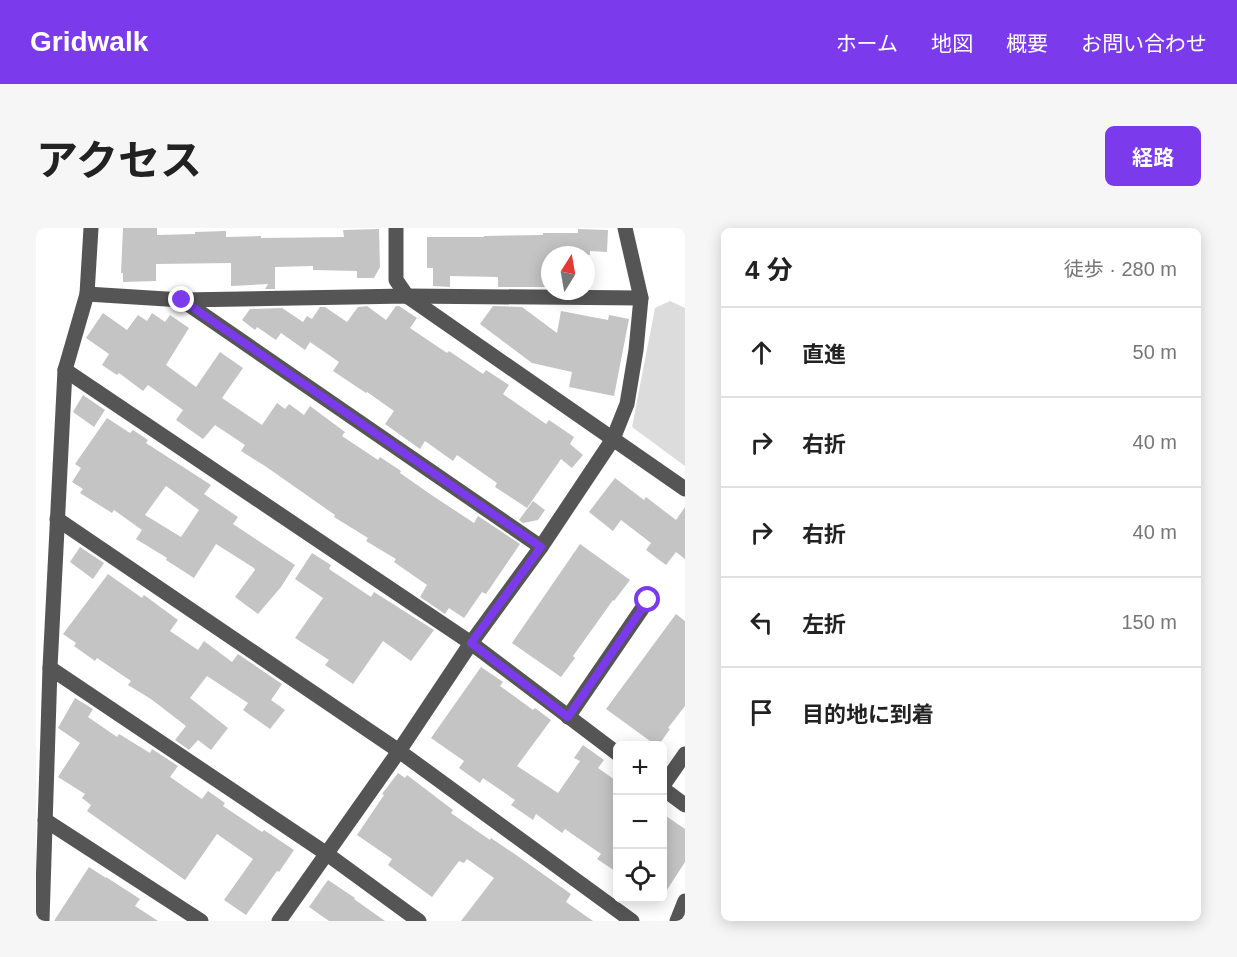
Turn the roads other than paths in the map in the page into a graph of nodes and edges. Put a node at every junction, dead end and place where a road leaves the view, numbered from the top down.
1 (91, 228) edge
2 (396, 228) edge
3 (625, 228) edge
4 (87, 294) junction
5 (407, 296) junction
6 (641, 298) junction
7 (182, 300) junction
8 (64, 370) junction
9 (613, 439) junction
10 (685, 489) edge
11 (57, 519) junction
12 (541, 547) junction
13 (648, 600) dead end
14 (471, 643) junction
15 (50, 668) junction
16 (568, 717) junction
17 (613, 750) edge
18 (399, 751) junction
19 (685, 754) edge
20 (667, 782) edge
21 (667, 791) edge
22 (685, 805) edge
23 (45, 820) junction
24 (327, 854) junction
25 (685, 901) edge
26 (42, 921) edge
27 (201, 921) edge
28 (279, 921) edge
29 (419, 921) edge
30 (632, 921) edge
31 (677, 921) edge

1 - 4 street
2 - 5 street
3 - 6 street
4 - 7 street
4 - 8 street
5 - 6 street
5 - 7 street
5 - 9 street
6 - 9 street
7 - 12 street
8 - 11 street
8 - 14 street
9 - 10 street
9 - 12 street
11 - 15 street
11 - 18 street
12 - 14 street
13 - 16 street
14 - 16 street
14 - 18 street
15 - 23 street
15 - 24 street
16 - 17 street
18 - 24 street
18 - 30 street
19 - 20 street
21 - 22 street
23 - 26 street
23 - 27 street
24 - 28 street
24 - 29 street
25 - 31 street

